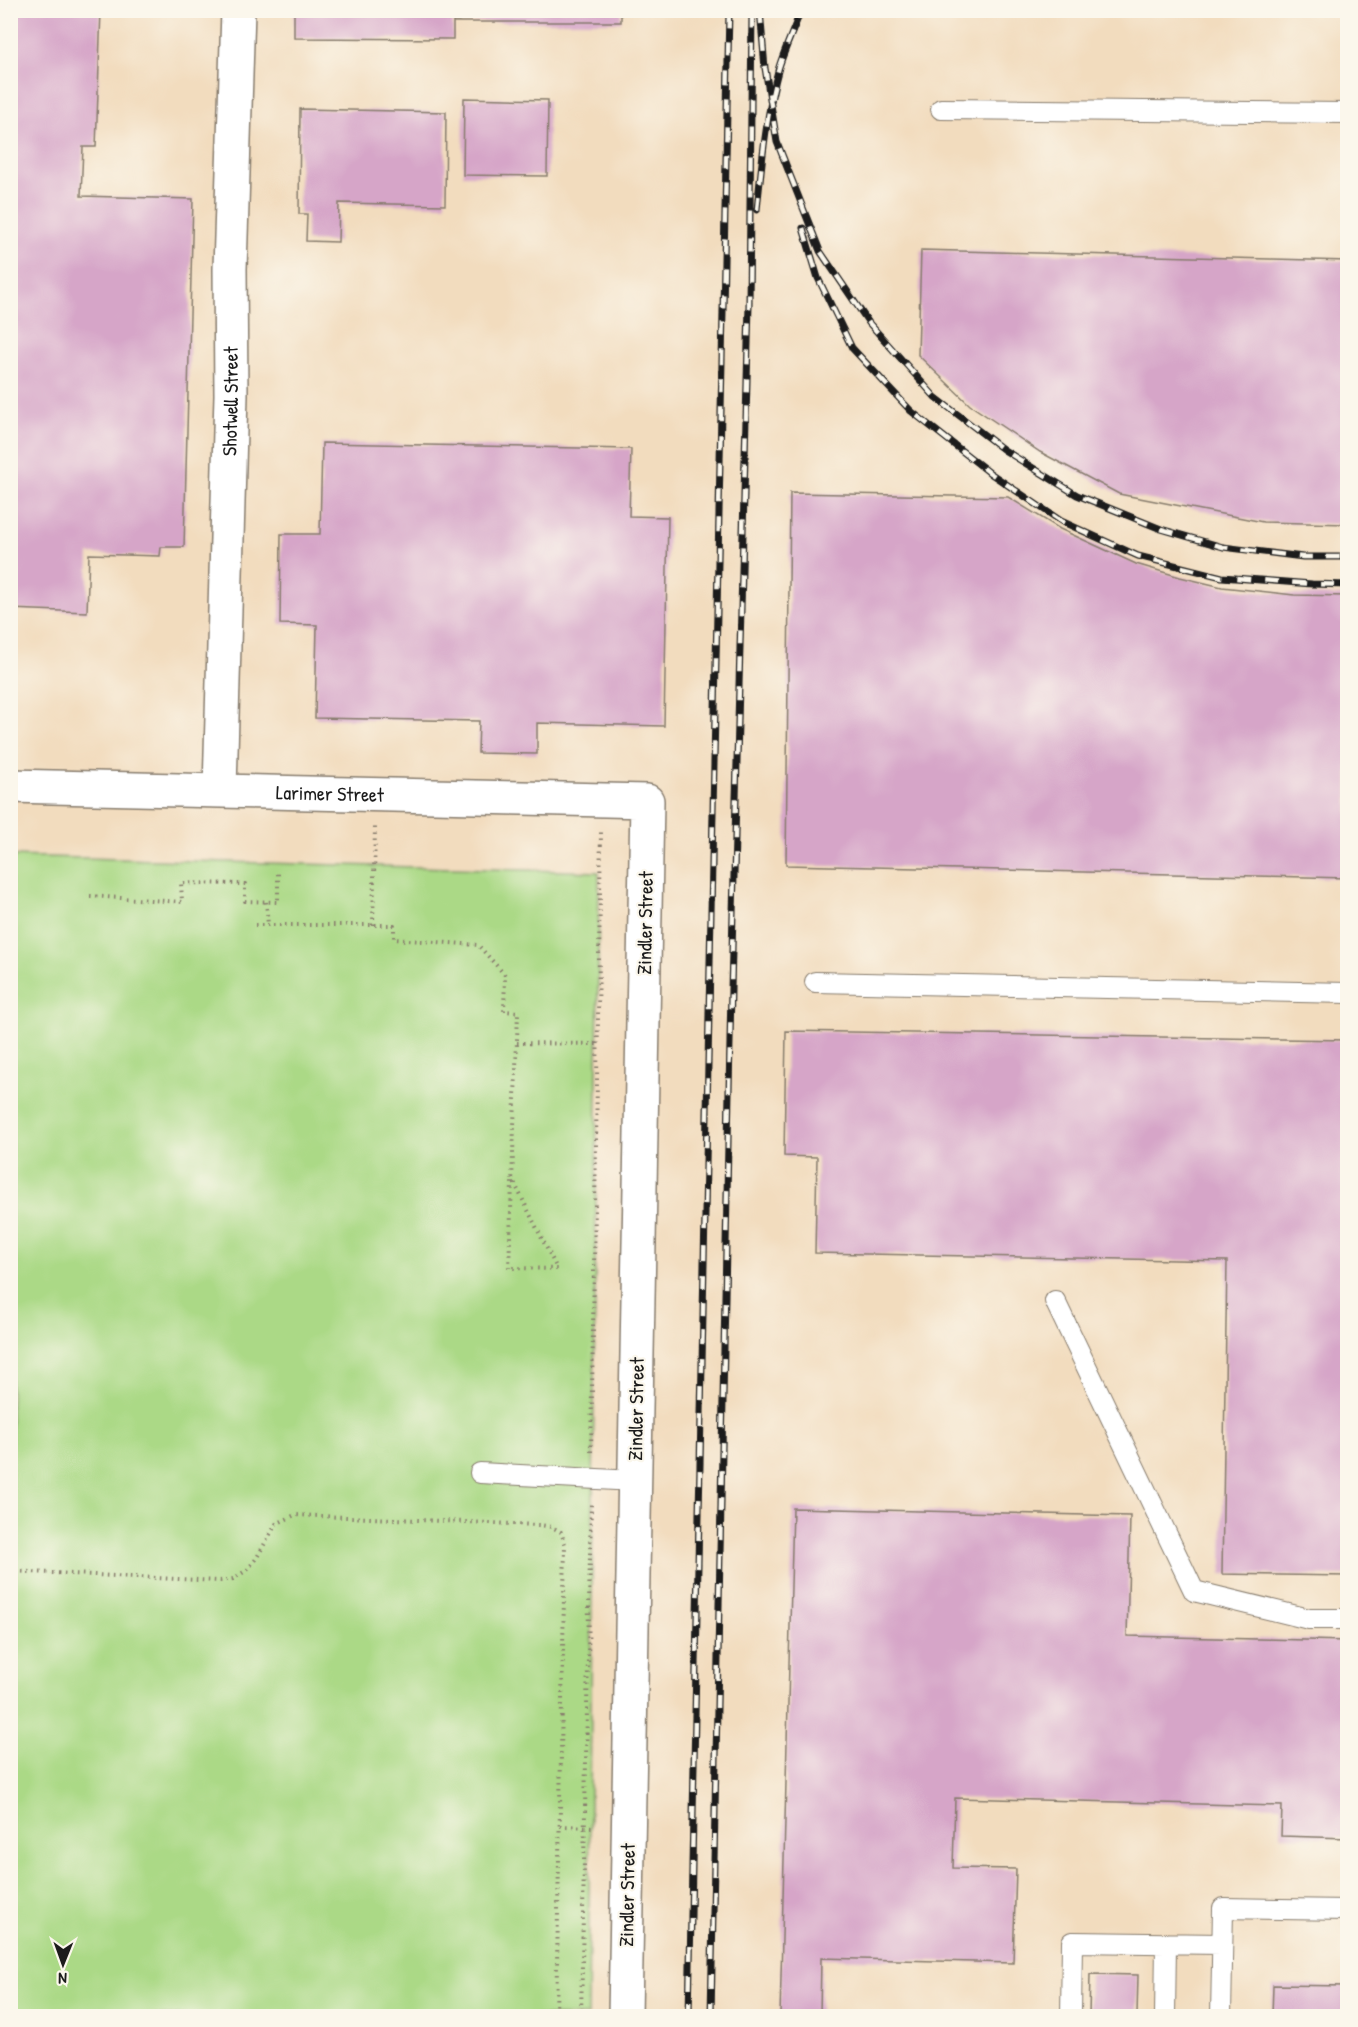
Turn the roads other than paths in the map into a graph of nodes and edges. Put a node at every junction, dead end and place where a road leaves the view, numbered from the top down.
1 (238, 10) edge
2 (941, 109) dead end
3 (1347, 114) edge
4 (10, 786) edge
5 (220, 789) junction
6 (647, 801) joint
7 (815, 982) dead end
8 (1347, 993) edge
9 (1055, 1301) dead end
10 (480, 1473) dead end
11 (635, 1481) junction
12 (1347, 1619) edge
13 (1347, 1910) edge
14 (1166, 1943) junction
15 (1222, 1944) junction
16 (625, 2016) edge
17 (1071, 2016) edge
18 (1165, 2016) edge
19 (1221, 2016) edge

1 - 5 street, Shotwell Street
2 - 3 lane
4 - 5 street, Larimer Street
5 - 6 street, Larimer Street
6 - 11 street, Zindler Street
7 - 8 lane
9 - 12 lane
10 - 11 lane
11 - 16 street, Zindler Street
13 - 15 lane
14 - 15 lane
14 - 17 lane
14 - 18 lane
15 - 19 lane

